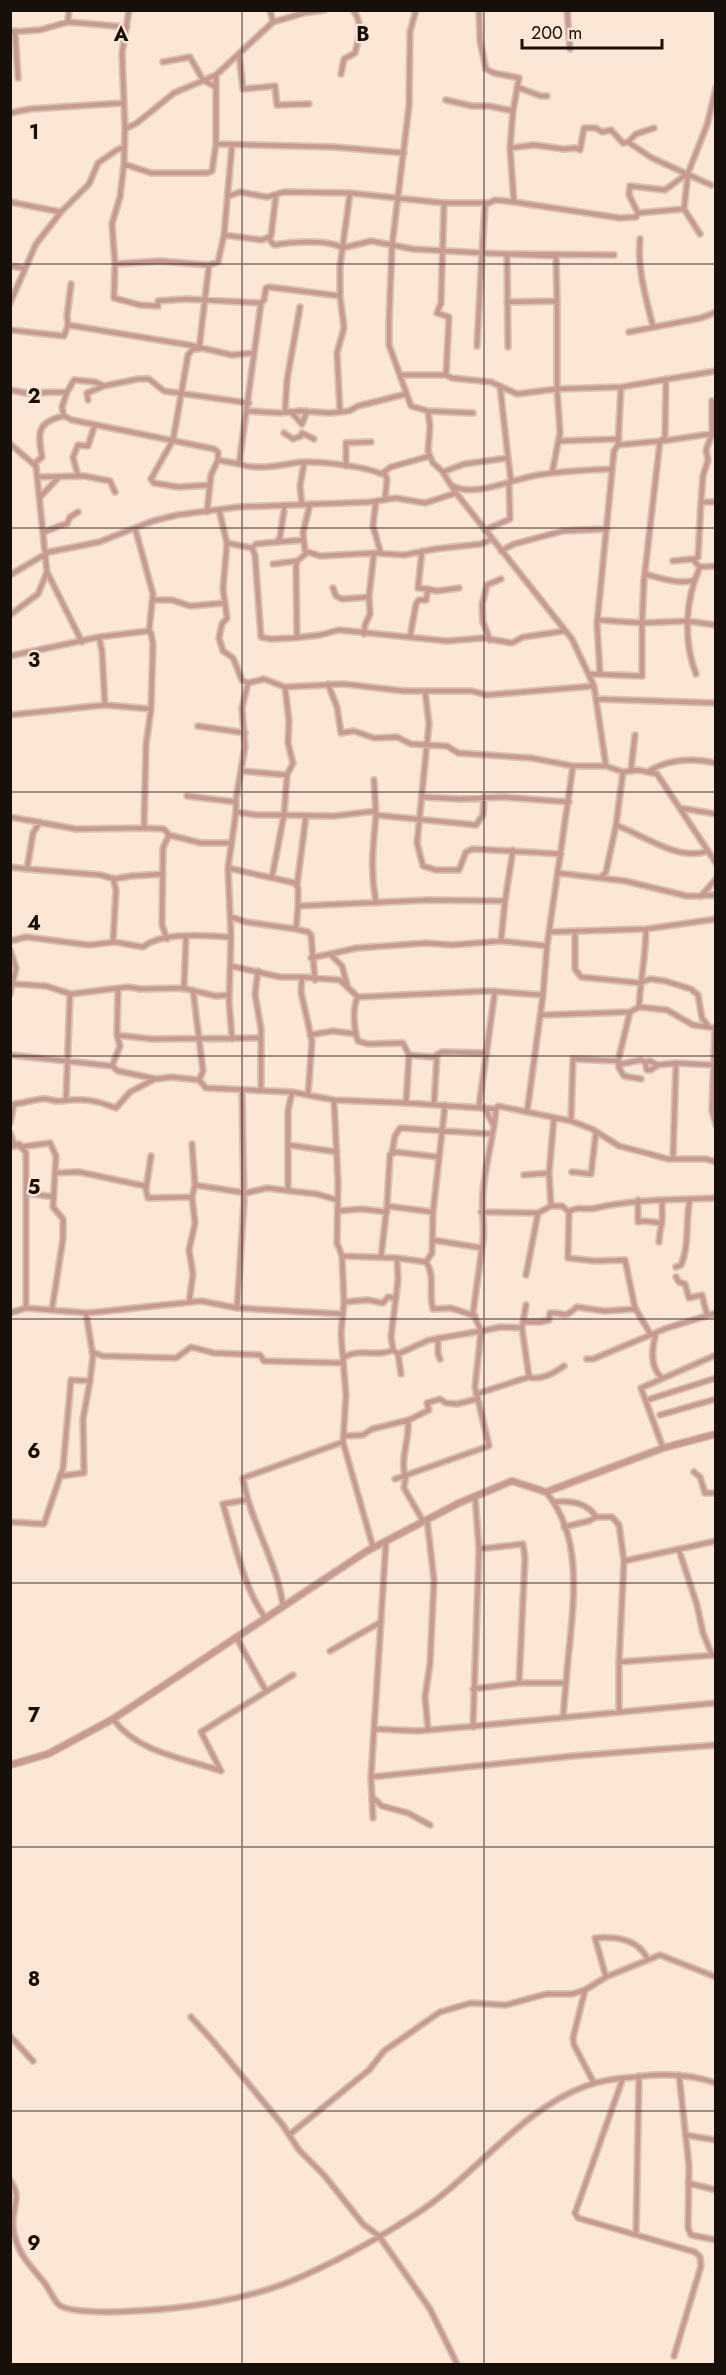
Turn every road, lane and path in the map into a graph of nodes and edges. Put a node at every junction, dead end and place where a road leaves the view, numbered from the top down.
1 (69, 10) edge
2 (129, 10) edge
3 (270, 10) edge
4 (324, 10) edge
5 (353, 10) edge
6 (416, 10) edge
7 (479, 10) edge
8 (567, 10) edge
9 (68, 22) junction
10 (273, 22) junction
11 (127, 27) junction
12 (13, 31) edge
13 (570, 49) dead end
14 (239, 55) junction
15 (163, 62) dead end
16 (341, 74) dead end
17 (216, 75) junction
18 (18, 78) dead end
19 (203, 81) junction
20 (214, 86) junction
21 (517, 87) junction
22 (716, 88) edge
23 (547, 96) dead end
24 (714, 99) edge
25 (446, 100) dead end
26 (123, 103) junction
27 (309, 104) dead end
28 (513, 111) junction
29 (10, 113) edge
30 (125, 129) junction
31 (654, 129) dead end
32 (628, 142) junction
33 (216, 144) junction
34 (232, 145) junction
35 (124, 147) junction
36 (510, 148) junction
37 (404, 153) junction
38 (124, 164) junction
39 (688, 174) junction
40 (229, 184) junction
41 (711, 185) dead end
42 (240, 192) junction
43 (350, 194) junction
44 (276, 195) junction
45 (229, 196) junction
46 (398, 198) junction
47 (10, 202) edge
48 (514, 202) junction
49 (444, 203) junction
50 (487, 203) junction
51 (684, 209) junction
52 (61, 212) junction
53 (638, 213) junction
54 (700, 234) dead end
55 (224, 235) junction
56 (268, 238) junction
57 (639, 239) dead end
58 (392, 246) junction
59 (342, 249) junction
60 (443, 251) junction
61 (482, 253) junction
62 (507, 254) junction
63 (614, 255) dead end
64 (115, 264) junction
65 (10, 266) edge
66 (209, 266) junction
67 (24, 268) junction
68 (71, 284) dead end
69 (340, 296) junction
70 (205, 300) junction
71 (557, 301) junction
72 (507, 302) junction
73 (10, 303) edge
74 (261, 303) junction
75 (300, 307) dead end
76 (716, 312) edge
77 (68, 325) junction
78 (653, 327) junction
79 (10, 330) edge
80 (629, 333) dead end
81 (477, 346) dead end
82 (508, 347) dead end
83 (199, 349) junction
84 (253, 353) junction
85 (716, 370) edge
86 (400, 375) junction
87 (446, 375) junction
88 (666, 379) junction
89 (104, 386) junction
90 (500, 386) junction
91 (621, 387) junction
92 (557, 389) junction
93 (10, 390) edge
94 (68, 392) junction
95 (183, 392) junction
96 (406, 394) junction
97 (88, 400) dead end
98 (712, 401) dead end
99 (249, 403) junction
100 (248, 411) junction
101 (307, 411) junction
102 (428, 411) junction
103 (288, 412) junction
104 (340, 412) junction
105 (474, 413) dead end
106 (64, 416) junction
107 (302, 424) junction
108 (94, 427) junction
109 (284, 433) dead end
110 (302, 433) junction
111 (714, 433) edge
112 (314, 439) dead end
113 (173, 440) junction
114 (559, 441) junction
115 (660, 441) junction
116 (371, 442) dead end
117 (618, 442) junction
118 (10, 444) edge
119 (430, 456) junction
120 (508, 458) junction
121 (218, 460) junction
122 (34, 463) junction
123 (239, 464) junction
124 (304, 464) junction
125 (346, 465) junction
126 (612, 469) junction
127 (384, 472) junction
128 (443, 472) junction
129 (552, 473) junction
130 (78, 476) junction
131 (38, 477) junction
132 (59, 477) junction
133 (510, 481) junction
134 (210, 484) junction
135 (451, 484) junction
136 (472, 489) junction
137 (115, 492) dead end
138 (458, 495) junction
139 (40, 497) junction
140 (385, 499) junction
141 (376, 501) junction
142 (701, 502) junction
143 (716, 502) edge
144 (309, 504) junction
145 (285, 505) junction
146 (303, 505) junction
147 (219, 510) junction
148 (78, 512) dead end
149 (207, 512) junction
150 (135, 528) junction
151 (607, 529) junction
152 (485, 530) junction
153 (43, 532) junction
154 (492, 539) junction
155 (304, 540) junction
156 (277, 542) junction
157 (227, 543) junction
158 (252, 548) junction
159 (422, 551) junction
160 (501, 551) junction
161 (307, 553) junction
162 (374, 553) junction
163 (45, 554) junction
164 (381, 554) junction
165 (694, 559) junction
166 (297, 561) junction
167 (673, 561) dead end
168 (273, 564) dead end
169 (700, 567) junction
170 (716, 567) edge
171 (47, 572) junction
172 (645, 574) junction
173 (10, 575) edge
174 (501, 579) dead end
175 (695, 580) junction
176 (333, 588) dead end
177 (459, 588) dead end
178 (428, 589) junction
179 (369, 597) junction
180 (153, 600) junction
181 (224, 603) junction
182 (10, 615) edge
183 (597, 620) junction
184 (687, 621) junction
185 (642, 623) junction
186 (716, 625) edge
187 (565, 631) junction
188 (149, 632) junction
189 (364, 634) junction
190 (99, 637) junction
191 (297, 637) junction
192 (410, 637) junction
193 (490, 639) junction
194 (82, 642) junction
195 (10, 656) edge
196 (590, 674) junction
197 (600, 674) junction
198 (696, 674) dead end
199 (248, 682) junction
200 (328, 684) junction
201 (594, 686) junction
202 (285, 687) junction
203 (425, 691) junction
204 (596, 699) junction
205 (716, 703) edge
206 (105, 705) junction
207 (150, 709) junction
208 (10, 715) edge
209 (198, 726) dead end
210 (245, 733) junction
211 (635, 735) dead end
212 (427, 744) junction
213 (716, 763) edge
214 (573, 766) junction
215 (606, 766) junction
216 (630, 770) junction
217 (241, 771) junction
218 (649, 771) junction
219 (623, 772) junction
220 (287, 775) junction
221 (374, 780) dead end
222 (187, 796) dead end
223 (422, 797) junction
224 (484, 797) junction
225 (236, 802) junction
226 (569, 802) junction
227 (680, 808) junction
228 (236, 812) junction
229 (376, 813) junction
230 (716, 814) edge
231 (284, 815) junction
232 (306, 816) junction
233 (10, 817) edge
234 (420, 820) junction
235 (40, 822) junction
236 (616, 825) junction
237 (144, 828) junction
238 (169, 835) junction
239 (231, 843) junction
240 (513, 850) junction
241 (708, 851) junction
242 (561, 854) junction
243 (716, 863) edge
244 (10, 867) edge
245 (228, 868) junction
246 (27, 869) junction
247 (558, 873) junction
248 (163, 874) junction
249 (272, 877) junction
250 (601, 877) junction
251 (113, 878) junction
252 (716, 879) edge
253 (297, 885) junction
254 (716, 895) edge
255 (701, 896) junction
256 (505, 901) junction
257 (376, 903) junction
258 (298, 906) junction
259 (231, 917) junction
260 (716, 919) edge
261 (296, 929) junction
262 (646, 929) junction
263 (549, 932) junction
264 (575, 932) junction
265 (186, 936) junction
266 (231, 937) junction
267 (167, 939) junction
268 (10, 941) edge
269 (501, 941) junction
270 (113, 942) junction
271 (547, 946) junction
272 (10, 950) edge
273 (331, 955) junction
274 (311, 958) junction
275 (231, 966) junction
276 (258, 971) junction
277 (302, 976) junction
278 (315, 980) junction
279 (11, 982) edge
280 (640, 983) junction
281 (184, 988) junction
282 (348, 988) junction
283 (118, 989) junction
284 (193, 990) junction
285 (495, 991) junction
286 (10, 994) edge
287 (70, 994) junction
288 (543, 994) junction
289 (229, 995) junction
290 (358, 997) junction
291 (639, 1007) junction
292 (630, 1012) junction
293 (540, 1014) junction
294 (708, 1026) junction
295 (715, 1028) edge
296 (356, 1034) junction
297 (117, 1035) junction
298 (310, 1035) junction
299 (261, 1038) junction
300 (200, 1039) junction
301 (232, 1039) junction
302 (487, 1053) junction
303 (437, 1054) junction
304 (10, 1055) edge
305 (409, 1055) junction
306 (69, 1061) junction
307 (618, 1061) junction
308 (645, 1062) junction
309 (676, 1063) junction
310 (658, 1065) junction
311 (712, 1065) junction
312 (112, 1066) junction
313 (155, 1079) junction
314 (641, 1079) dead end
315 (200, 1080) junction
316 (242, 1090) junction
317 (261, 1090) junction
318 (292, 1092) junction
319 (308, 1095) junction
320 (66, 1099) junction
321 (334, 1100) junction
322 (406, 1102) junction
323 (434, 1104) junction
324 (445, 1104) junction
325 (482, 1106) junction
326 (496, 1108) junction
327 (527, 1112) junction
328 (554, 1118) junction
329 (571, 1121) junction
330 (10, 1123) edge
331 (716, 1125) edge
332 (494, 1126) junction
333 (441, 1131) junction
334 (596, 1132) junction
335 (10, 1133) edge
336 (492, 1134) junction
337 (192, 1144) dead end
338 (289, 1145) junction
339 (15, 1146) edge
340 (337, 1152) junction
341 (392, 1153) junction
342 (151, 1156) dead end
343 (438, 1157) junction
344 (673, 1159) junction
345 (716, 1162) edge
346 (572, 1172) dead end
347 (56, 1173) junction
348 (549, 1173) junction
349 (524, 1175) dead end
350 (195, 1185) junction
351 (146, 1190) junction
352 (288, 1190) junction
353 (26, 1193) junction
354 (244, 1193) junction
355 (54, 1197) junction
356 (192, 1197) junction
357 (716, 1198) edge
358 (690, 1199) junction
359 (337, 1200) junction
360 (638, 1200) junction
361 (663, 1200) junction
362 (551, 1206) junction
363 (387, 1209) junction
364 (338, 1211) junction
365 (433, 1212) junction
366 (482, 1212) junction
367 (569, 1212) junction
368 (538, 1213) junction
369 (661, 1223) junction
370 (433, 1240) junction
371 (659, 1242) dead end
372 (482, 1248) junction
373 (342, 1256) junction
374 (381, 1257) junction
375 (397, 1258) junction
376 (426, 1262) junction
377 (676, 1267) dead end
378 (526, 1275) dead end
379 (676, 1277) dead end
380 (396, 1298) junction
381 (189, 1302) junction
382 (344, 1302) junction
383 (526, 1305) dead end
384 (26, 1308) junction
385 (237, 1308) junction
386 (52, 1309) junction
387 (636, 1309) junction
388 (10, 1313) edge
389 (86, 1313) junction
390 (716, 1313) edge
391 (343, 1314) junction
392 (707, 1315) junction
393 (475, 1316) junction
394 (523, 1325) junction
395 (481, 1331) junction
396 (653, 1334) junction
397 (438, 1338) junction
398 (393, 1350) junction
399 (92, 1352) junction
400 (398, 1354) junction
401 (716, 1355) edge
402 (440, 1359) dead end
403 (587, 1359) dead end
404 (343, 1361) junction
405 (564, 1366) dead end
406 (401, 1374) dead end
407 (529, 1377) junction
408 (662, 1378) junction
409 (716, 1378) edge
410 (90, 1381) junction
411 (477, 1396) junction
412 (650, 1399) dead end
413 (716, 1399) edge
414 (660, 1414) dead end
415 (408, 1420) junction
416 (716, 1434) edge
417 (344, 1436) junction
418 (343, 1442) junction
419 (663, 1448) junction
420 (694, 1472) dead end
421 (405, 1475) junction
422 (60, 1476) junction
423 (395, 1479) dead end
424 (546, 1492) junction
425 (716, 1493) edge
426 (475, 1496) junction
427 (246, 1500) junction
428 (554, 1502) junction
429 (596, 1517) junction
430 (425, 1520) junction
431 (10, 1522) edge
432 (564, 1527) junction
433 (386, 1541) junction
434 (716, 1541) edge
435 (374, 1547) junction
436 (479, 1549) junction
437 (679, 1550) junction
438 (624, 1561) junction
439 (283, 1606) junction
440 (265, 1617) junction
441 (381, 1622) junction
442 (236, 1637) junction
443 (330, 1651) dead end
444 (714, 1655) edge
445 (619, 1662) junction
446 (293, 1675) dead end
447 (519, 1683) junction
448 (566, 1683) junction
449 (472, 1689) junction
450 (266, 1691) junction
451 (716, 1702) edge
452 (619, 1711) junction
453 (563, 1717) junction
454 (113, 1719) junction
455 (473, 1726) junction
456 (376, 1729) junction
457 (428, 1730) junction
458 (716, 1745) edge
459 (10, 1765) edge
460 (371, 1777) junction
461 (372, 1797) junction
462 (373, 1818) dead end
463 (430, 1824) dead end
464 (648, 1960) junction
465 (606, 1977) junction
466 (716, 1977) edge
467 (585, 1990) junction
468 (191, 2017) dead end
469 (10, 2036) edge
470 (33, 2061) dead end
471 (679, 2075) junction
472 (639, 2076) junction
473 (623, 2078) junction
474 (594, 2083) junction
475 (716, 2083) edge
476 (289, 2134) junction
477 (685, 2135) junction
478 (716, 2140) edge
479 (10, 2180) edge
480 (688, 2183) junction
481 (716, 2190) edge
482 (636, 2234) junction
483 (379, 2236) junction
484 (716, 2240) edge
485 (674, 2356) dead end
486 (457, 2364) edge

1 - 9 street
2 - 11 street
3 - 10 street
4 - 10 street
5 - 16 street
6 - 37 street
7 - 21 street
8 - 13 street
9 - 11 street
9 - 12 street
10 - 14 street
11 - 26 street
12 - 18 street
14 - 17 street
14 - 27 street
15 - 19 street
17 - 19 street
17 - 20 street
19 - 20 street
19 - 30 street
20 - 33 street
21 - 23 street
21 - 28 street
22 - 24 street
24 - 39 street
25 - 28 street
26 - 29 street
26 - 30 street
28 - 36 street
30 - 35 street
31 - 32 street
32 - 36 street
32 - 39 street
33 - 34 street
33 - 38 street
34 - 37 street
34 - 40 street
35 - 38 street
35 - 52 street
36 - 48 street
37 - 46 street
38 - 64 street
39 - 41 street
39 - 51 street
39 - 53 street
40 - 42 street
40 - 45 street
42 - 44 street
42 - 45 street
43 - 44 street
43 - 46 street
43 - 59 street
44 - 56 street
45 - 55 street
46 - 49 street
46 - 58 street
47 - 52 street
48 - 50 street
48 - 53 street
49 - 50 street
49 - 60 street
50 - 61 street
51 - 53 street
51 - 54 street
52 - 67 street
55 - 56 street
55 - 66 street
56 - 59 street
57 - 78 street
58 - 59 street
58 - 60 street
58 - 86 street
59 - 69 street
60 - 61 street
60 - 87 street
61 - 62 street
61 - 81 street
62 - 63 street
62 - 71 street
62 - 72 street
64 - 66 street
64 - 70 street
65 - 67 street
66 - 70 street
67 - 73 street
68 - 77 street
69 - 74 street
69 - 104 street
70 - 74 street
70 - 83 street
71 - 72 street
71 - 92 street
72 - 82 street
74 - 84 street
75 - 103 street
76 - 78 street
77 - 79 street
77 - 83 street
78 - 80 street
83 - 84 street
83 - 95 street
84 - 99 street
85 - 88 street
86 - 87 street
86 - 96 street
87 - 90 street
88 - 91 street
88 - 115 street
89 - 94 street
89 - 95 street
89 - 97 street
90 - 92 street
90 - 120 street
91 - 92 street
91 - 117 street
92 - 114 street
93 - 94 street
94 - 106 street
95 - 99 street
95 - 113 street
96 - 102 street
96 - 104 street
98 - 111 street
99 - 100 street
100 - 103 street
100 - 123 street
101 - 103 street
101 - 104 street
101 - 107 street
102 - 105 street
102 - 119 street
103 - 107 street
106 - 108 street
106 - 122 street
107 - 110 street
108 - 113 street
108 - 130 street
109 - 110 street
110 - 112 street
111 - 115 street
111 - 142 street
113 - 121 street
113 - 134 street
114 - 117 street
114 - 129 street
115 - 117 street
115 - 172 street
116 - 125 street
117 - 126 street
118 - 122 street
119 - 127 street
119 - 128 street
120 - 128 street
120 - 133 street
121 - 123 street
121 - 134 street
122 - 131 street
123 - 124 street
124 - 125 street
124 - 146 street
125 - 127 street
126 - 129 street
126 - 151 street
127 - 140 street
128 - 135 street
129 - 133 street
130 - 132 street
130 - 137 street
131 - 132 street
131 - 139 street
132 - 139 street
133 - 136 street
133 - 152 street
134 - 149 street
135 - 136 street
135 - 138 street
136 - 138 street
138 - 140 street
138 - 152 street
139 - 153 street
140 - 141 street
141 - 144 street
141 - 164 street
142 - 143 street
142 - 165 street
144 - 146 street
144 - 155 street
145 - 146 street
145 - 147 street
145 - 156 street
147 - 149 street
147 - 157 street
148 - 153 street
149 - 150 street
150 - 163 street
150 - 180 street
151 - 160 street
151 - 183 street
152 - 154 street
153 - 163 street
154 - 159 street
154 - 160 street
155 - 156 street
155 - 161 street
156 - 158 street
157 - 158 street
157 - 181 street
158 - 191 street
159 - 164 street
159 - 178 street
160 - 187 street
161 - 162 street
161 - 166 street
162 - 164 street
162 - 179 street
163 - 171 street
163 - 173 street
165 - 167 street
165 - 169 street
166 - 168 street
166 - 191 street
169 - 170 street
169 - 175 street
171 - 182 street
171 - 194 street
172 - 175 street
172 - 185 street
174 - 193 street
175 - 184 street
176 - 179 street
177 - 178 street
178 - 192 street
179 - 189 street
180 - 181 street
180 - 188 street
181 - 199 street
183 - 185 street
183 - 197 street
184 - 185 street
184 - 186 street
184 - 198 street
185 - 197 street
187 - 193 street
187 - 196 street
188 - 190 street
188 - 207 street
189 - 191 street
189 - 192 street
190 - 194 street
190 - 206 street
192 - 193 street
194 - 195 street
196 - 197 street
196 - 201 street
199 - 202 street
199 - 210 street
200 - 202 street
200 - 203 street
200 - 212 street
201 - 203 street
201 - 204 street
202 - 220 street
203 - 212 street
204 - 205 street
204 - 215 street
206 - 207 street
206 - 208 street
207 - 237 street
209 - 210 street
210 - 217 street
211 - 216 street
212 - 214 street
212 - 223 street
213 - 218 street
214 - 215 street
214 - 226 street
215 - 219 street
216 - 218 street
216 - 219 street
217 - 220 street
217 - 225 street
218 - 227 street
219 - 236 street
220 - 231 street
221 - 229 street
222 - 225 street
223 - 224 street
223 - 234 street
224 - 226 street
224 - 234 street
225 - 228 street
226 - 242 street
227 - 230 street
227 - 241 street
228 - 231 street
228 - 239 street
229 - 232 street
229 - 234 street
229 - 257 street
231 - 232 street
231 - 249 street
232 - 253 street
233 - 235 street
234 - 240 street
235 - 237 street
235 - 246 street
236 - 241 street
236 - 250 street
237 - 238 street
238 - 239 street
238 - 248 street
239 - 245 street
240 - 242 street
240 - 256 street
241 - 243 street
242 - 247 street
244 - 246 street
245 - 249 street
245 - 259 street
246 - 251 street
247 - 250 street
247 - 263 street
248 - 251 street
248 - 267 street
249 - 253 street
250 - 255 street
251 - 270 street
252 - 255 street
253 - 258 street
254 - 255 street
256 - 257 street
256 - 269 street
257 - 258 street
258 - 261 street
259 - 261 street
259 - 266 street
260 - 262 street
261 - 274 street
262 - 264 street
262 - 280 street
263 - 264 street
263 - 271 street
264 - 280 street
265 - 266 street
265 - 267 street
265 - 281 street
266 - 275 street
267 - 270 street
268 - 270 street
269 - 271 street
269 - 273 street
271 - 288 street
272 - 279 street
273 - 274 street
273 - 282 street
274 - 278 street
275 - 276 street
275 - 289 street
276 - 277 street
276 - 299 street
277 - 278 street
277 - 298 street
278 - 282 street
279 - 286 street
279 - 287 street
280 - 291 street
280 - 294 street
281 - 283 street
281 - 284 street
282 - 290 street
283 - 287 street
283 - 297 street
284 - 289 street
284 - 300 street
285 - 288 street
285 - 290 street
285 - 302 street
287 - 306 street
288 - 293 street
289 - 301 street
290 - 296 street
291 - 292 street
291 - 294 street
292 - 293 street
292 - 307 street
293 - 327 street
294 - 295 street
295 - 311 street
296 - 298 street
296 - 305 street
297 - 300 street
297 - 312 street
298 - 319 street
299 - 301 street
299 - 317 street
300 - 301 street
300 - 315 street
302 - 303 street
302 - 325 street
303 - 305 street
303 - 323 street
304 - 306 street
305 - 322 street
306 - 312 street
306 - 320 street
307 - 308 street
307 - 314 street
307 - 329 street
308 - 310 street
308 - 310 street
309 - 310 street
309 - 311 street
309 - 344 street
311 - 331 street
312 - 313 street
313 - 315 street
313 - 320 street
315 - 316 street
316 - 317 street
316 - 354 street
317 - 318 street
318 - 319 street
318 - 338 street
319 - 321 street
320 - 330 street
321 - 322 street
321 - 340 street
322 - 323 street
323 - 324 street
324 - 325 street
324 - 333 street
325 - 326 street
325 - 332 street
326 - 327 street
326 - 332 street
327 - 328 street
328 - 329 street
328 - 348 street
329 - 334 street
332 - 336 street
333 - 336 street
333 - 341 street
333 - 343 street
334 - 344 street
334 - 346 street
335 - 339 street
336 - 366 street
337 - 350 street
338 - 340 street
338 - 352 street
339 - 347 street
339 - 353 street
340 - 359 street
341 - 343 street
341 - 363 street
342 - 351 street
343 - 365 street
344 - 345 street
347 - 351 street
347 - 355 street
348 - 349 street
348 - 362 street
350 - 354 street
350 - 356 street
351 - 356 street
352 - 354 street
352 - 359 street
353 - 355 street
353 - 384 street
354 - 385 street
355 - 386 street
356 - 381 street
357 - 358 street
358 - 361 street
358 - 377 street
359 - 364 street
360 - 361 street
360 - 367 street
360 - 369 street
361 - 369 street
362 - 367 street
362 - 368 street
363 - 364 street
363 - 365 street
363 - 374 street
364 - 373 street
365 - 370 street
366 - 368 street
366 - 372 street
367 - 387 street
368 - 378 street
369 - 371 street
370 - 372 street
370 - 376 street
372 - 393 street
373 - 374 street
373 - 382 street
374 - 375 street
375 - 376 street
375 - 380 street
376 - 393 street
379 - 392 street
380 - 382 street
380 - 398 street
381 - 385 street
381 - 389 street
382 - 391 street
383 - 394 street
384 - 386 street
384 - 388 street
385 - 391 street
386 - 389 street
387 - 394 street
387 - 396 street
389 - 399 street
390 - 392 street
391 - 404 street
392 - 396 street
393 - 395 street
394 - 395 street
394 - 407 street
395 - 397 street
395 - 411 street
396 - 403 street
396 - 408 street
397 - 400 street
397 - 402 street
398 - 400 street
398 - 404 street
399 - 404 street
399 - 410 street
400 - 406 street
401 - 408 street
404 - 417 street
405 - 407 street
407 - 411 street
408 - 419 street
409 - 412 street
410 - 422 street
410 - 422 street
411 - 415 street
411 - 421 street
413 - 414 street
415 - 417 street
415 - 421 street
416 - 419 street
417 - 418 street
418 - 427 street
418 - 435 street
419 - 424 street
420 - 425 street
421 - 423 street
421 - 430 street
422 - 431 street
424 - 426 street
424 - 428 street
426 - 430 street
426 - 436 street
427 - 439 street
427 - 440 street
428 - 429 street
428 - 432 street
429 - 432 street
429 - 438 street
430 - 433 street
430 - 457 street
432 - 448 street
433 - 435 street
433 - 441 street
434 - 437 street
435 - 439 street
436 - 447 street
436 - 449 street
437 - 438 street
437 - 444 street
438 - 445 street
439 - 440 street
440 - 442 street
441 - 443 street
441 - 456 street
442 - 450 street
442 - 454 street
444 - 445 street
445 - 452 street
446 - 450 street
447 - 448 street
447 - 449 street
448 - 453 street
449 - 455 street
450 - 454 street
451 - 452 street
452 - 453 street
453 - 455 street
454 - 459 street
455 - 457 street
456 - 457 street
456 - 460 street
458 - 460 street
460 - 461 street
461 - 462 street
461 - 463 street
464 - 465 street
464 - 465 street
464 - 466 street
465 - 467 street
467 - 474 street
467 - 476 street
468 - 476 street
469 - 470 street
471 - 472 street
471 - 475 street
471 - 477 street
472 - 473 street
472 - 482 street
473 - 474 street
473 - 482 street
474 - 483 street
476 - 483 street
477 - 478 street
477 - 480 street
479 - 483 street
480 - 481 street
480 - 484 street
482 - 485 street
483 - 486 street

